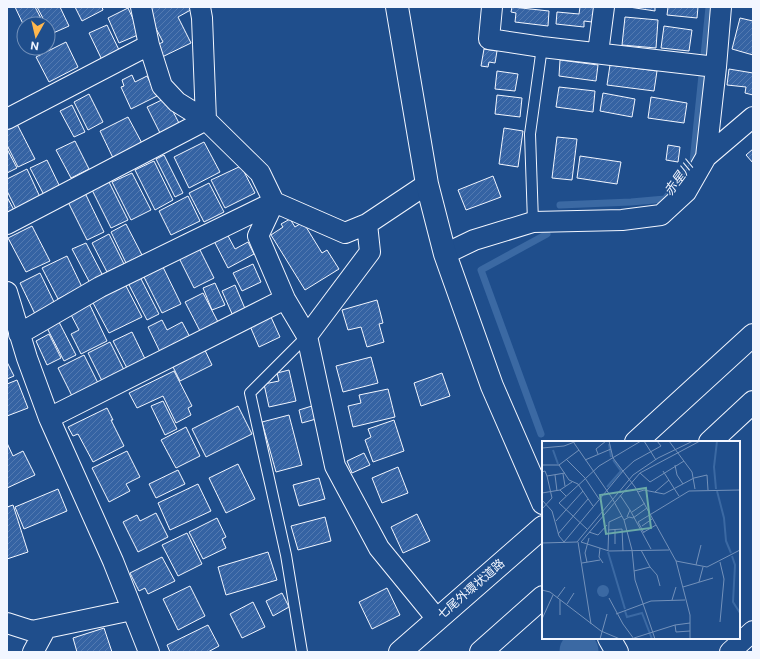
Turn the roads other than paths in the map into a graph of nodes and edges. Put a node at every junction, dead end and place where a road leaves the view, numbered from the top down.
1 (140, 7) edge
2 (200, 7) edge
3 (398, 7) edge
4 (492, 7) edge
5 (604, 7) edge
6 (721, 7) edge
7 (149, 45) junction
8 (542, 47) junction
9 (598, 53) junction
10 (716, 67) junction
11 (753, 117) edge
12 (7, 119) edge
13 (206, 120) junction
14 (706, 157) junction
15 (427, 184) junction
16 (274, 202) junction
17 (533, 222) junction
18 (7, 224) edge
19 (367, 224) junction
20 (446, 254) junction
21 (7, 292) edge
22 (284, 299) junction
23 (19, 334) junction
24 (753, 335) edge
25 (307, 336) junction
26 (753, 402) edge
27 (49, 418) junction
28 (637, 441) edge
29 (711, 441) edge
30 (542, 500) edge
31 (542, 528) edge
32 (542, 598) edge
33 (132, 610) junction
34 (437, 619) junction
35 (7, 623) edge
36 (46, 628) junction
37 (753, 631) edge
38 (610, 639) edge
39 (33, 652) edge
40 (149, 652) edge
41 (302, 652) edge
42 (400, 652) edge
43 (482, 652) edge
44 (617, 652) edge
45 (730, 652) edge

1 - 7 street
2 - 13 street
3 - 15 street
4 - 8 street
5 - 9 street
6 - 10 street
7 - 12 street
7 - 13 street
8 - 9 street
8 - 17 lane
9 - 10 street
10 - 14 street
11 - 14 street
13 - 16 street
13 - 18 street
14 - 17 street
15 - 19 street
15 - 20 street
16 - 19 street
16 - 22 street
16 - 23 street
17 - 20 street
19 - 25 street
20 - 30 street
21 - 23 street
22 - 25 street
22 - 27 street
23 - 27 street
24 - 28 street
25 - 34 street
25 - 41 lane
26 - 29 street
27 - 33 street
31 - 34 street, 七尾外環状道路
32 - 43 street
33 - 36 street
33 - 40 street
34 - 42 street, 七尾外環状道路
35 - 36 street
36 - 39 street
37 - 45 street
38 - 44 street

